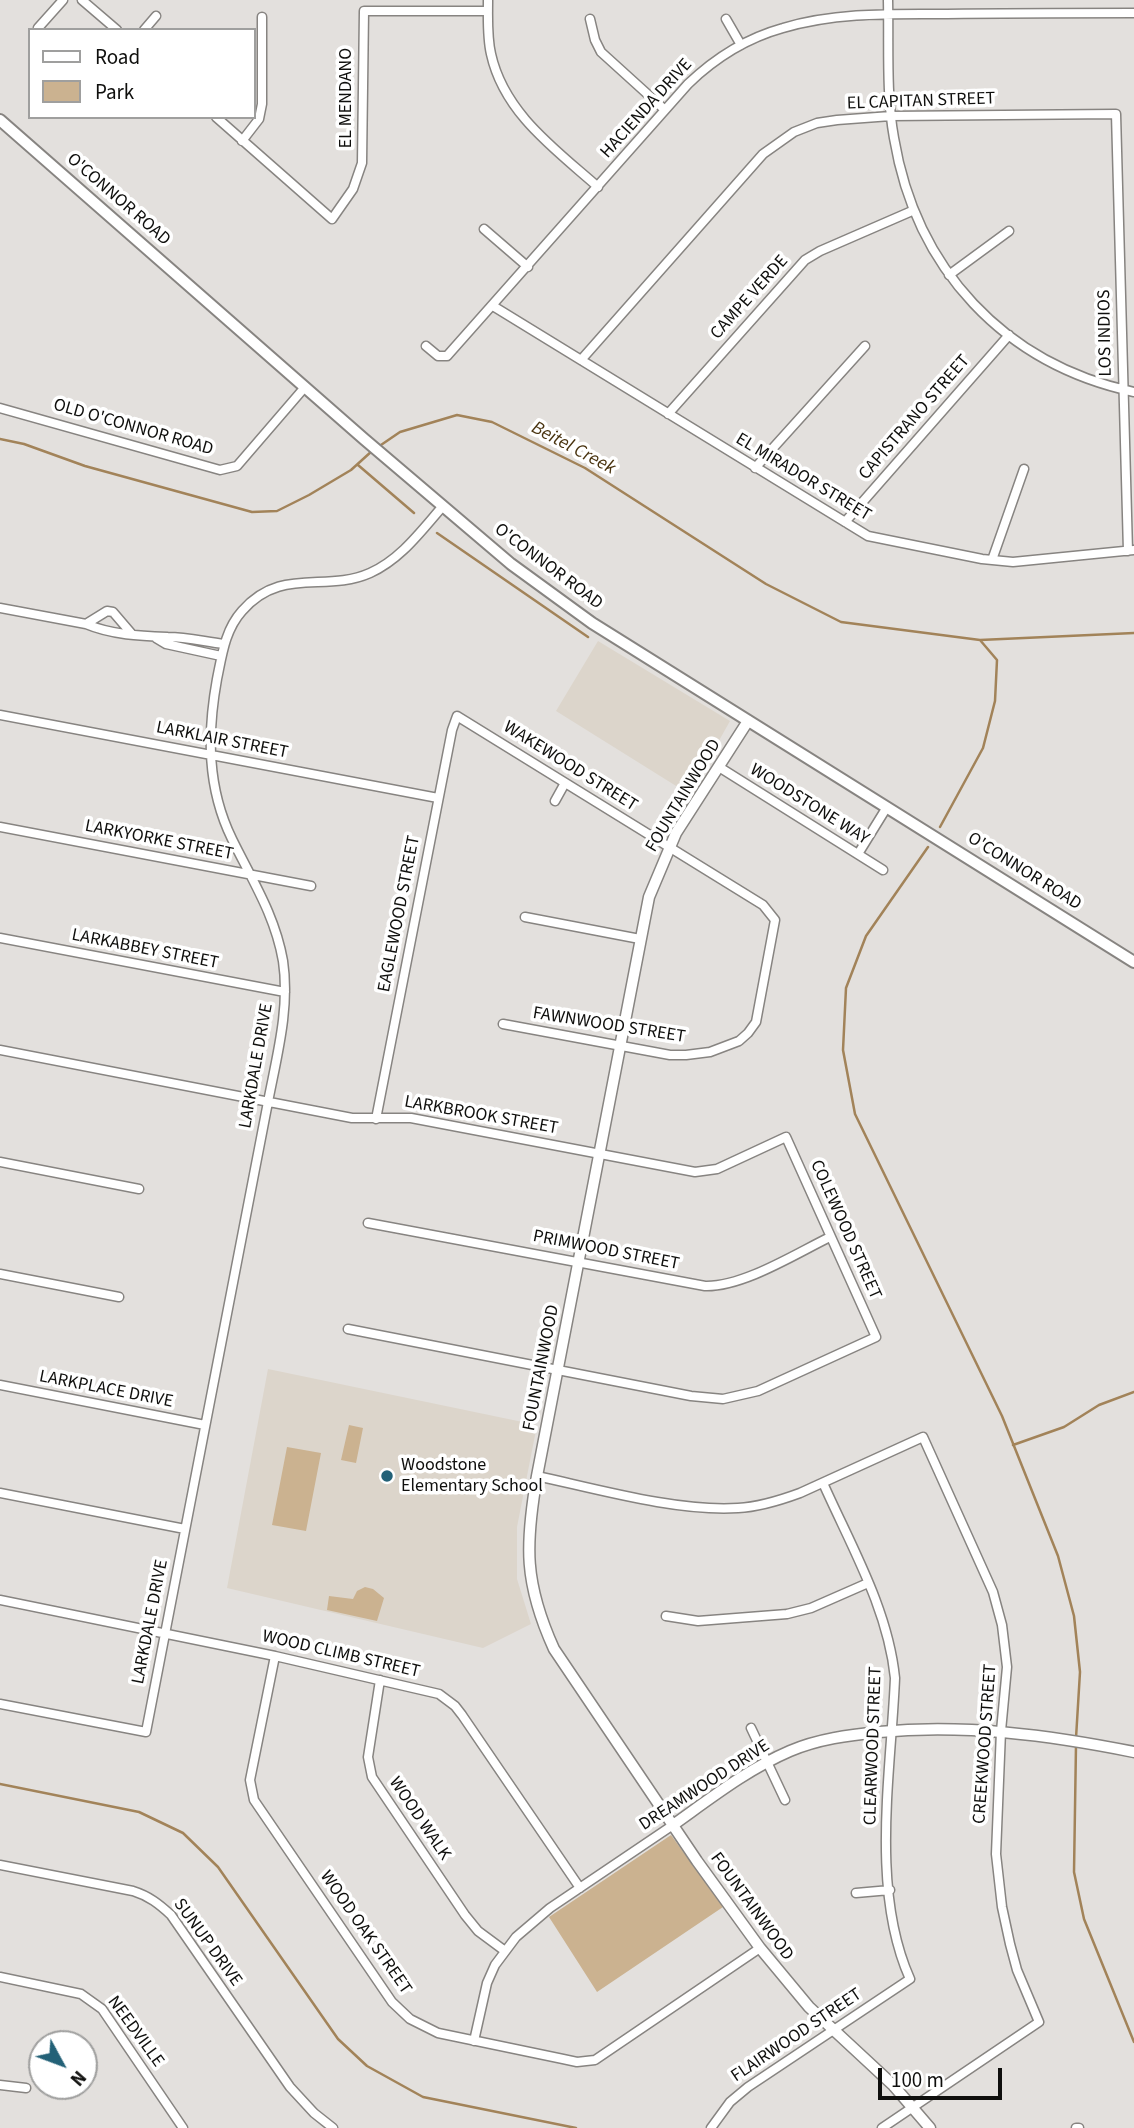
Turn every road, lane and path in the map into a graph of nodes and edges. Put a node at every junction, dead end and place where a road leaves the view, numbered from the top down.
1 (63, 0) edge
2 (82, 0) edge
3 (488, 0) edge
4 (888, 0) edge
5 (488, 11) junction
6 (1134, 13) edge
7 (888, 14) junction
8 (156, 16) dead end
9 (262, 17) dead end
10 (590, 19) dead end
11 (726, 19) dead end
12 (38, 28) edge
13 (115, 28) edge
14 (146, 28) edge
15 (741, 45) junction
16 (665, 110) junction
17 (1116, 114) joint
18 (891, 116) junction
19 (218, 119) edge
20 (0, 120) edge
21 (242, 141) junction
22 (598, 187) junction
23 (912, 211) junction
24 (484, 229) dead end
25 (1009, 231) dead end
26 (528, 267) junction
27 (949, 275) junction
28 (493, 306) junction
29 (1009, 335) junction
30 (426, 346) dead end
31 (865, 346) dead end
32 (581, 360) junction
33 (305, 387) junction
34 (1123, 390) junction
35 (1134, 392) edge
36 (0, 408) edge
37 (668, 414) junction
38 (755, 468) junction
39 (1024, 470) dead end
40 (443, 506) junction
41 (845, 522) junction
42 (1131, 551) edge
43 (992, 560) junction
44 (0, 608) edge
45 (86, 624) junction
46 (131, 633) junction
47 (156, 638) junction
48 (224, 644) junction
49 (221, 656) junction
50 (0, 715) edge
51 (457, 716) joint
52 (748, 721) junction
53 (210, 755) junction
54 (719, 767) junction
55 (565, 783) junction
56 (438, 798) junction
57 (555, 801) dead end
58 (887, 807) junction
59 (0, 827) edge
60 (669, 847) junction
61 (858, 854) junction
62 (883, 870) dead end
63 (251, 874) junction
64 (311, 886) dead end
65 (526, 917) dead end
66 (0, 938) edge
67 (640, 939) junction
68 (1134, 962) edge
69 (285, 992) junction
70 (503, 1024) dead end
71 (748, 1033) joint
72 (619, 1046) junction
73 (0, 1050) edge
74 (268, 1102) junction
75 (376, 1119) junction
76 (786, 1137) joint
77 (600, 1153) junction
78 (0, 1162) edge
79 (139, 1189) dead end
80 (368, 1223) dead end
81 (830, 1237) junction
82 (578, 1261) junction
83 (0, 1274) edge
84 (119, 1297) dead end
85 (348, 1329) dead end
86 (558, 1370) junction
87 (0, 1385) edge
88 (205, 1425) junction
89 (537, 1476) junction
90 (823, 1483) junction
91 (0, 1493) edge
92 (185, 1529) junction
93 (868, 1583) junction
94 (0, 1600) edge
95 (666, 1616) dead end
96 (165, 1633) junction
97 (275, 1656) junction
98 (380, 1680) junction
99 (0, 1704) edge
100 (751, 1727) dead end
101 (892, 1731) junction
102 (1000, 1731) junction
103 (1134, 1752) edge
104 (768, 1761) junction
105 (785, 1800) dead end
106 (673, 1825) junction
107 (0, 1865) edge
108 (580, 1888) junction
109 (890, 1890) junction
110 (856, 1893) dead end
111 (760, 1948) junction
112 (505, 1951) junction
113 (0, 1977) edge
114 (910, 1979) joint
115 (833, 2030) junction
116 (474, 2041) junction
117 (0, 2085) edge
118 (26, 2088) dead end
119 (912, 2108) junction
120 (180, 2127) edge
121 (333, 2128) edge
122 (711, 2128) edge
123 (882, 2128) edge
124 (930, 2128) edge

1 - 12 street
2 - 13 street
3 - 5 street
4 - 7 street
5 - 21 street, EL MENDANO
5 - 22 street
6 - 7 street, HACIENDA DRIVE
7 - 15 street, HACIENDA DRIVE
7 - 18 street
8 - 14 street
9 - 21 street
10 - 16 street
11 - 15 street
15 - 16 street, HACIENDA DRIVE
16 - 22 street, HACIENDA DRIVE
17 - 18 street, EL CAPITAN STREET
17 - 34 street, LOS INDIOS
18 - 23 street
18 - 32 street, EL CAPITAN STREET
19 - 21 street
20 - 33 main road, O'CONNOR ROAD
22 - 26 street, HACIENDA DRIVE
23 - 27 street
23 - 37 street, CAMPE VERDE
24 - 26 street
25 - 27 street
26 - 28 street, HACIENDA DRIVE
27 - 29 street
28 - 30 street, HACIENDA DRIVE
28 - 32 street, EL MIRADOR STREET
29 - 34 street
29 - 41 street, CAPISTRANO STREET
31 - 38 street
32 - 37 street, EL MIRADOR STREET
33 - 36 street, OLD O'CONNOR ROAD
33 - 40 main road, O'CONNOR ROAD
34 - 35 street
34 - 42 street, LOS INDIOS
37 - 38 street, EL MIRADOR STREET
38 - 41 street, EL MIRADOR STREET
39 - 43 street
40 - 48 street, LARKDALE DRIVE
40 - 52 main road, O'CONNOR ROAD
41 - 43 street, EL MIRADOR STREET
42 - 43 street, EL MIRADOR STREET
44 - 45 street
45 - 46 street
45 - 46 street
46 - 47 street
47 - 48 street
47 - 49 street
48 - 49 street, LARKDALE DRIVE
49 - 53 street, LARKDALE DRIVE
50 - 53 street, LARKLAIR STREET
51 - 55 street, WAKEWOOD STREET
51 - 56 street, EAGLEWOOD STREET
52 - 54 street, FOUNTAINWOOD
52 - 58 main road, O'CONNOR ROAD
53 - 56 street, LARKLAIR STREET
53 - 63 street, LARKDALE DRIVE
54 - 60 street, FOUNTAINWOOD
54 - 61 street, WOODSTONE WAY
55 - 57 street
55 - 60 street, WAKEWOOD STREET
56 - 75 street, EAGLEWOOD STREET
58 - 61 street
58 - 68 main road, O'CONNOR ROAD
59 - 63 street, LARKYORKE STREET
60 - 67 street, FOUNTAINWOOD
60 - 71 street, WAKEWOOD STREET
61 - 62 street, WOODSTONE WAY
63 - 64 street, LARKYORKE STREET
63 - 69 street, LARKDALE DRIVE
65 - 67 street
66 - 69 street, LARKABBEY STREET
67 - 72 street, FOUNTAINWOOD
69 - 74 street, LARKDALE DRIVE
70 - 72 street, FAWNWOOD STREET
71 - 72 street, FAWNWOOD STREET
72 - 77 street, FOUNTAINWOOD
73 - 74 street, LARKBROOK STREET
74 - 75 street, LARKBROOK STREET
74 - 88 street, LARKDALE DRIVE
75 - 77 street, LARKBROOK STREET
76 - 77 street, LARKBROOK STREET
76 - 81 street, COLEWOOD STREET
77 - 82 street, FOUNTAINWOOD
78 - 79 street
80 - 82 street, PRIMWOOD STREET
81 - 82 street, PRIMWOOD STREET
81 - 86 street, COLEWOOD STREET
82 - 86 street, FOUNTAINWOOD
83 - 84 street
85 - 86 street
86 - 89 street, FOUNTAINWOOD
87 - 88 street, LARKPLACE DRIVE
88 - 92 street, LARKDALE DRIVE
89 - 90 street
89 - 106 street, FOUNTAINWOOD
90 - 93 street, CLEARWOOD STREET
90 - 102 street, CREEKWOOD STREET
91 - 92 street
92 - 96 street, LARKDALE DRIVE
93 - 95 street
93 - 101 street, CLEARWOOD STREET
94 - 96 street, WOOD CLIMB STREET
96 - 97 street, WOOD CLIMB STREET
96 - 99 street, LARKDALE DRIVE
97 - 98 street, WOOD CLIMB STREET
97 - 116 street, WOOD OAK STREET
98 - 108 street, WOOD CLIMB STREET
98 - 112 street, WOOD WALK
100 - 104 street
101 - 102 street, DREAMWOOD DRIVE
101 - 104 street, DREAMWOOD DRIVE
101 - 109 street, CLEARWOOD STREET
102 - 103 street, DREAMWOOD DRIVE
102 - 119 street, CREEKWOOD STREET
104 - 105 street
104 - 106 street, DREAMWOOD DRIVE
106 - 108 street, DREAMWOOD DRIVE
106 - 111 street, FOUNTAINWOOD
107 - 121 street, SUNUP DRIVE
108 - 112 street, DREAMWOOD DRIVE
109 - 110 street
109 - 114 street, CLEARWOOD STREET
111 - 115 street, FOUNTAINWOOD
111 - 116 street, WOOD OAK STREET
112 - 116 street, DREAMWOOD DRIVE
113 - 120 street, NEEDVILLE
114 - 115 street, FLAIRWOOD STREET
115 - 119 street, FOUNTAINWOOD
115 - 122 street, FLAIRWOOD STREET
117 - 118 street
119 - 123 street
119 - 124 street, FOUNTAINWOOD

